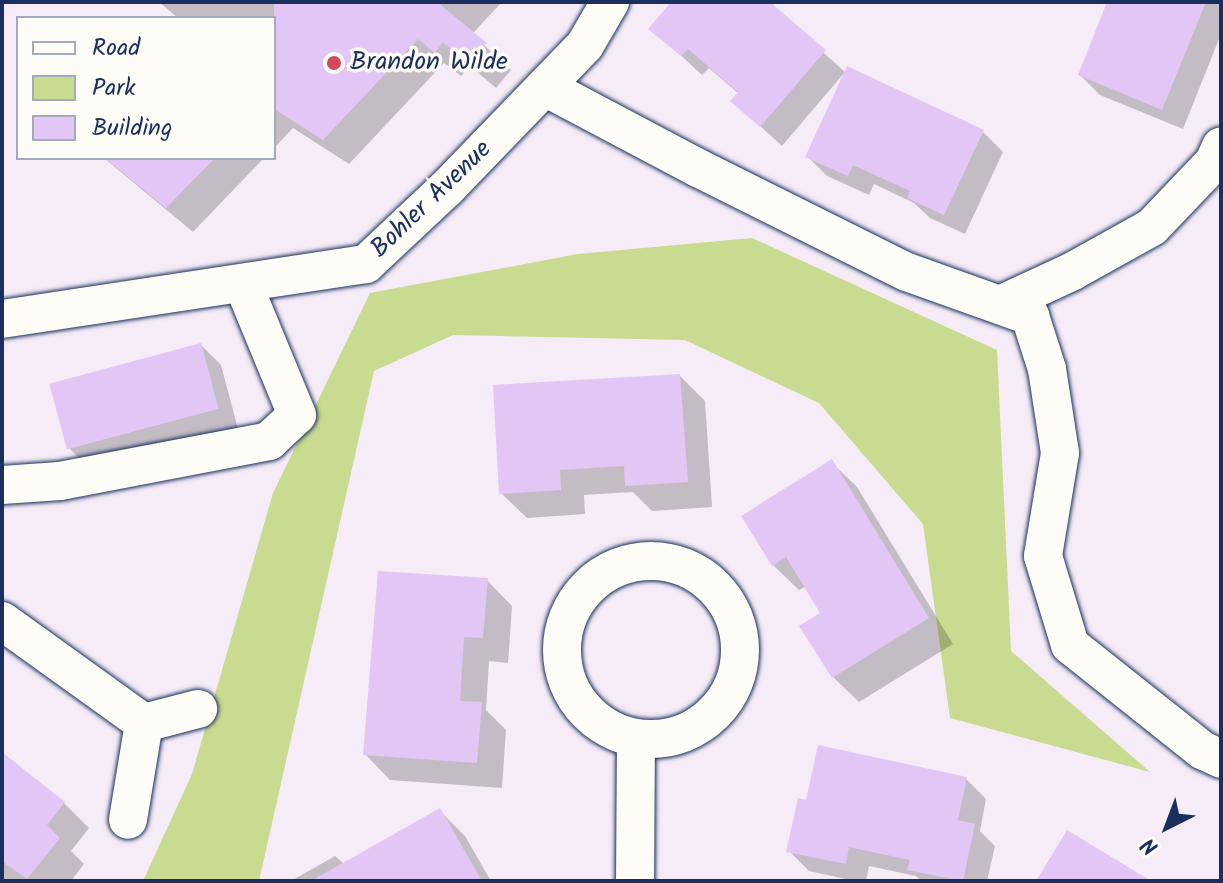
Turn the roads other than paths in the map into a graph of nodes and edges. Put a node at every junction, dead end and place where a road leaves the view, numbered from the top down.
1 (610, 2) edge
2 (545, 87) junction
3 (1221, 146) edge
4 (243, 284) junction
5 (1002, 304) junction
6 (2, 319) edge
7 (2, 485) edge
8 (2, 621) edge
9 (198, 709) dead end
10 (144, 723) junction
11 (636, 739) junction
12 (1221, 759) edge
13 (128, 820) dead end
14 (635, 881) edge

1 - 2 street, Bohler Avenue
2 - 4 street, Bohler Avenue
2 - 5 street
3 - 5 street
4 - 6 street, Bohler Avenue
4 - 7 street
5 - 12 street
8 - 10 street
9 - 10 street
10 - 13 street
11 - 11 street
11 - 14 street

